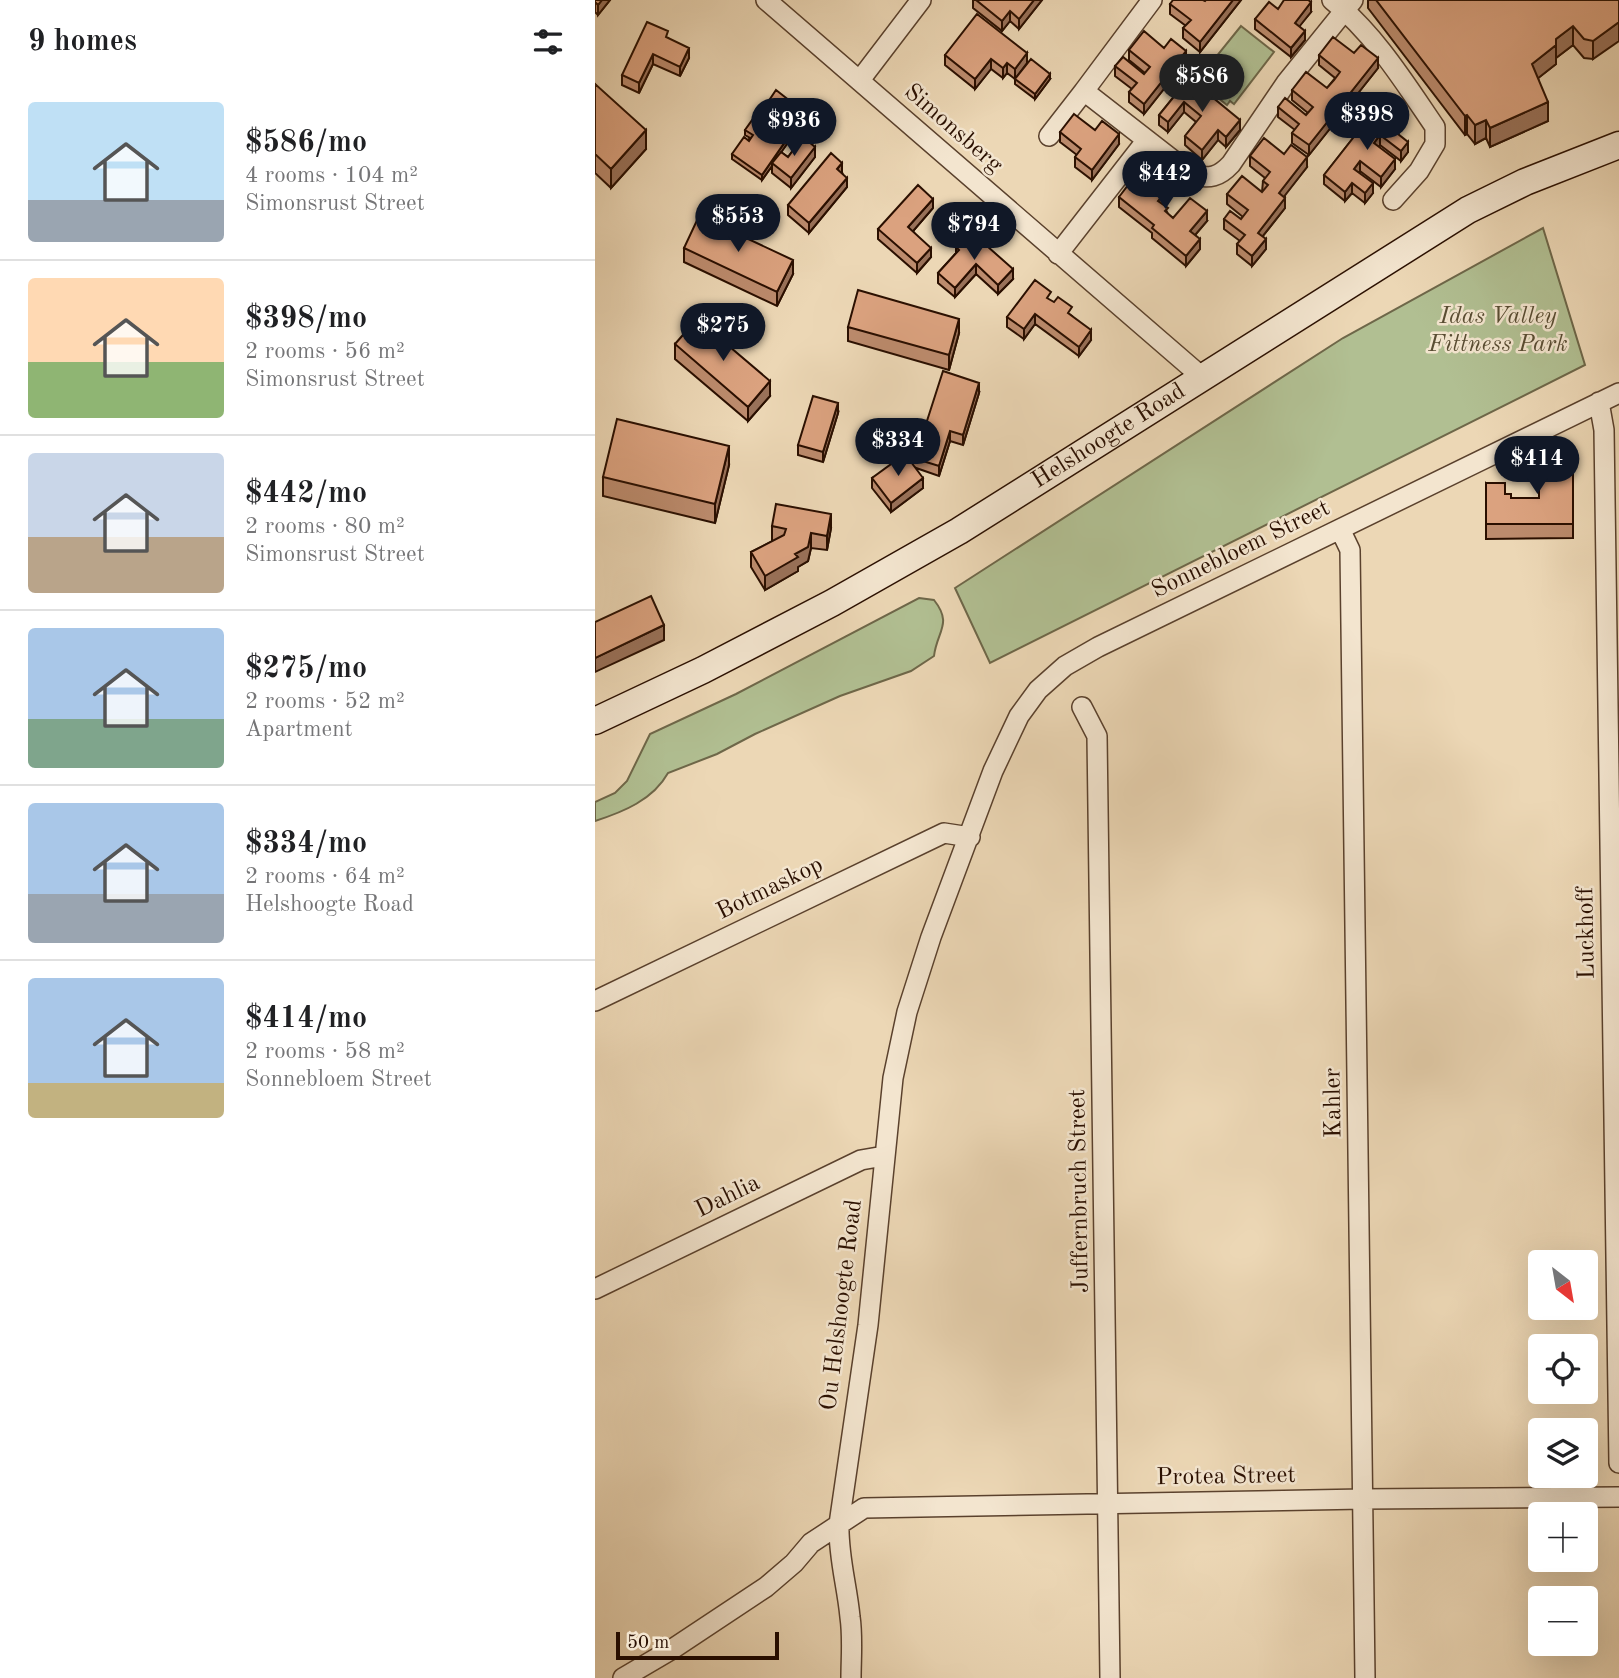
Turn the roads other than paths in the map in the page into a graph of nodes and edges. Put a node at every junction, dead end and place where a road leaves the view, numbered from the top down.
1 (766, 0) edge
2 (921, 0) edge
3 (1153, 0) edge
4 (1343, 3) edge
5 (860, 80) junction
6 (1084, 91) junction
7 (1049, 136) dead end
8 (1146, 141) junction
9 (1619, 145) edge
10 (1393, 200) dead end
11 (1058, 254) junction
12 (1202, 377) junction
13 (1619, 393) edge
14 (1599, 402) junction
15 (1340, 529) junction
16 (1082, 707) dead end
17 (595, 721) edge
18 (970, 837) junction
19 (595, 1001) edge
20 (884, 1156) junction
21 (595, 1289) edge
22 (1619, 1463) edge
23 (1619, 1497) edge
24 (1363, 1499) junction
25 (1109, 1505) junction
26 (839, 1524) junction
27 (622, 1678) edge
28 (852, 1678) edge
29 (1110, 1678) edge
30 (1365, 1678) edge

1 - 5 street, Simonsberg
2 - 5 street
3 - 6 street
4 - 8 street
4 - 10 street
5 - 11 street, Simonsberg
6 - 7 street
6 - 8 street
8 - 11 street
9 - 12 main road, Helshoogte Road
11 - 12 street, Simonsberg
12 - 17 main road, Helshoogte Road
13 - 14 street, Sonnebloem Street
14 - 15 street, Sonnebloem Street
14 - 22 street, Luckhoff
15 - 18 street, Sonnebloem Street
15 - 24 street, Kahler
16 - 25 street, Juffernbruch Street
18 - 19 street, Botmaskop
18 - 20 street, Ou Helshoogte Road
20 - 21 street, Dahlia
20 - 26 street, Ou Helshoogte Road
23 - 24 street, Protea Street
24 - 25 street, Protea Street
24 - 30 street, Kahler
25 - 26 street, Protea Street
25 - 29 street, Juffernbruch Street
26 - 27 street
26 - 28 street, Ou Helshoogte Road

